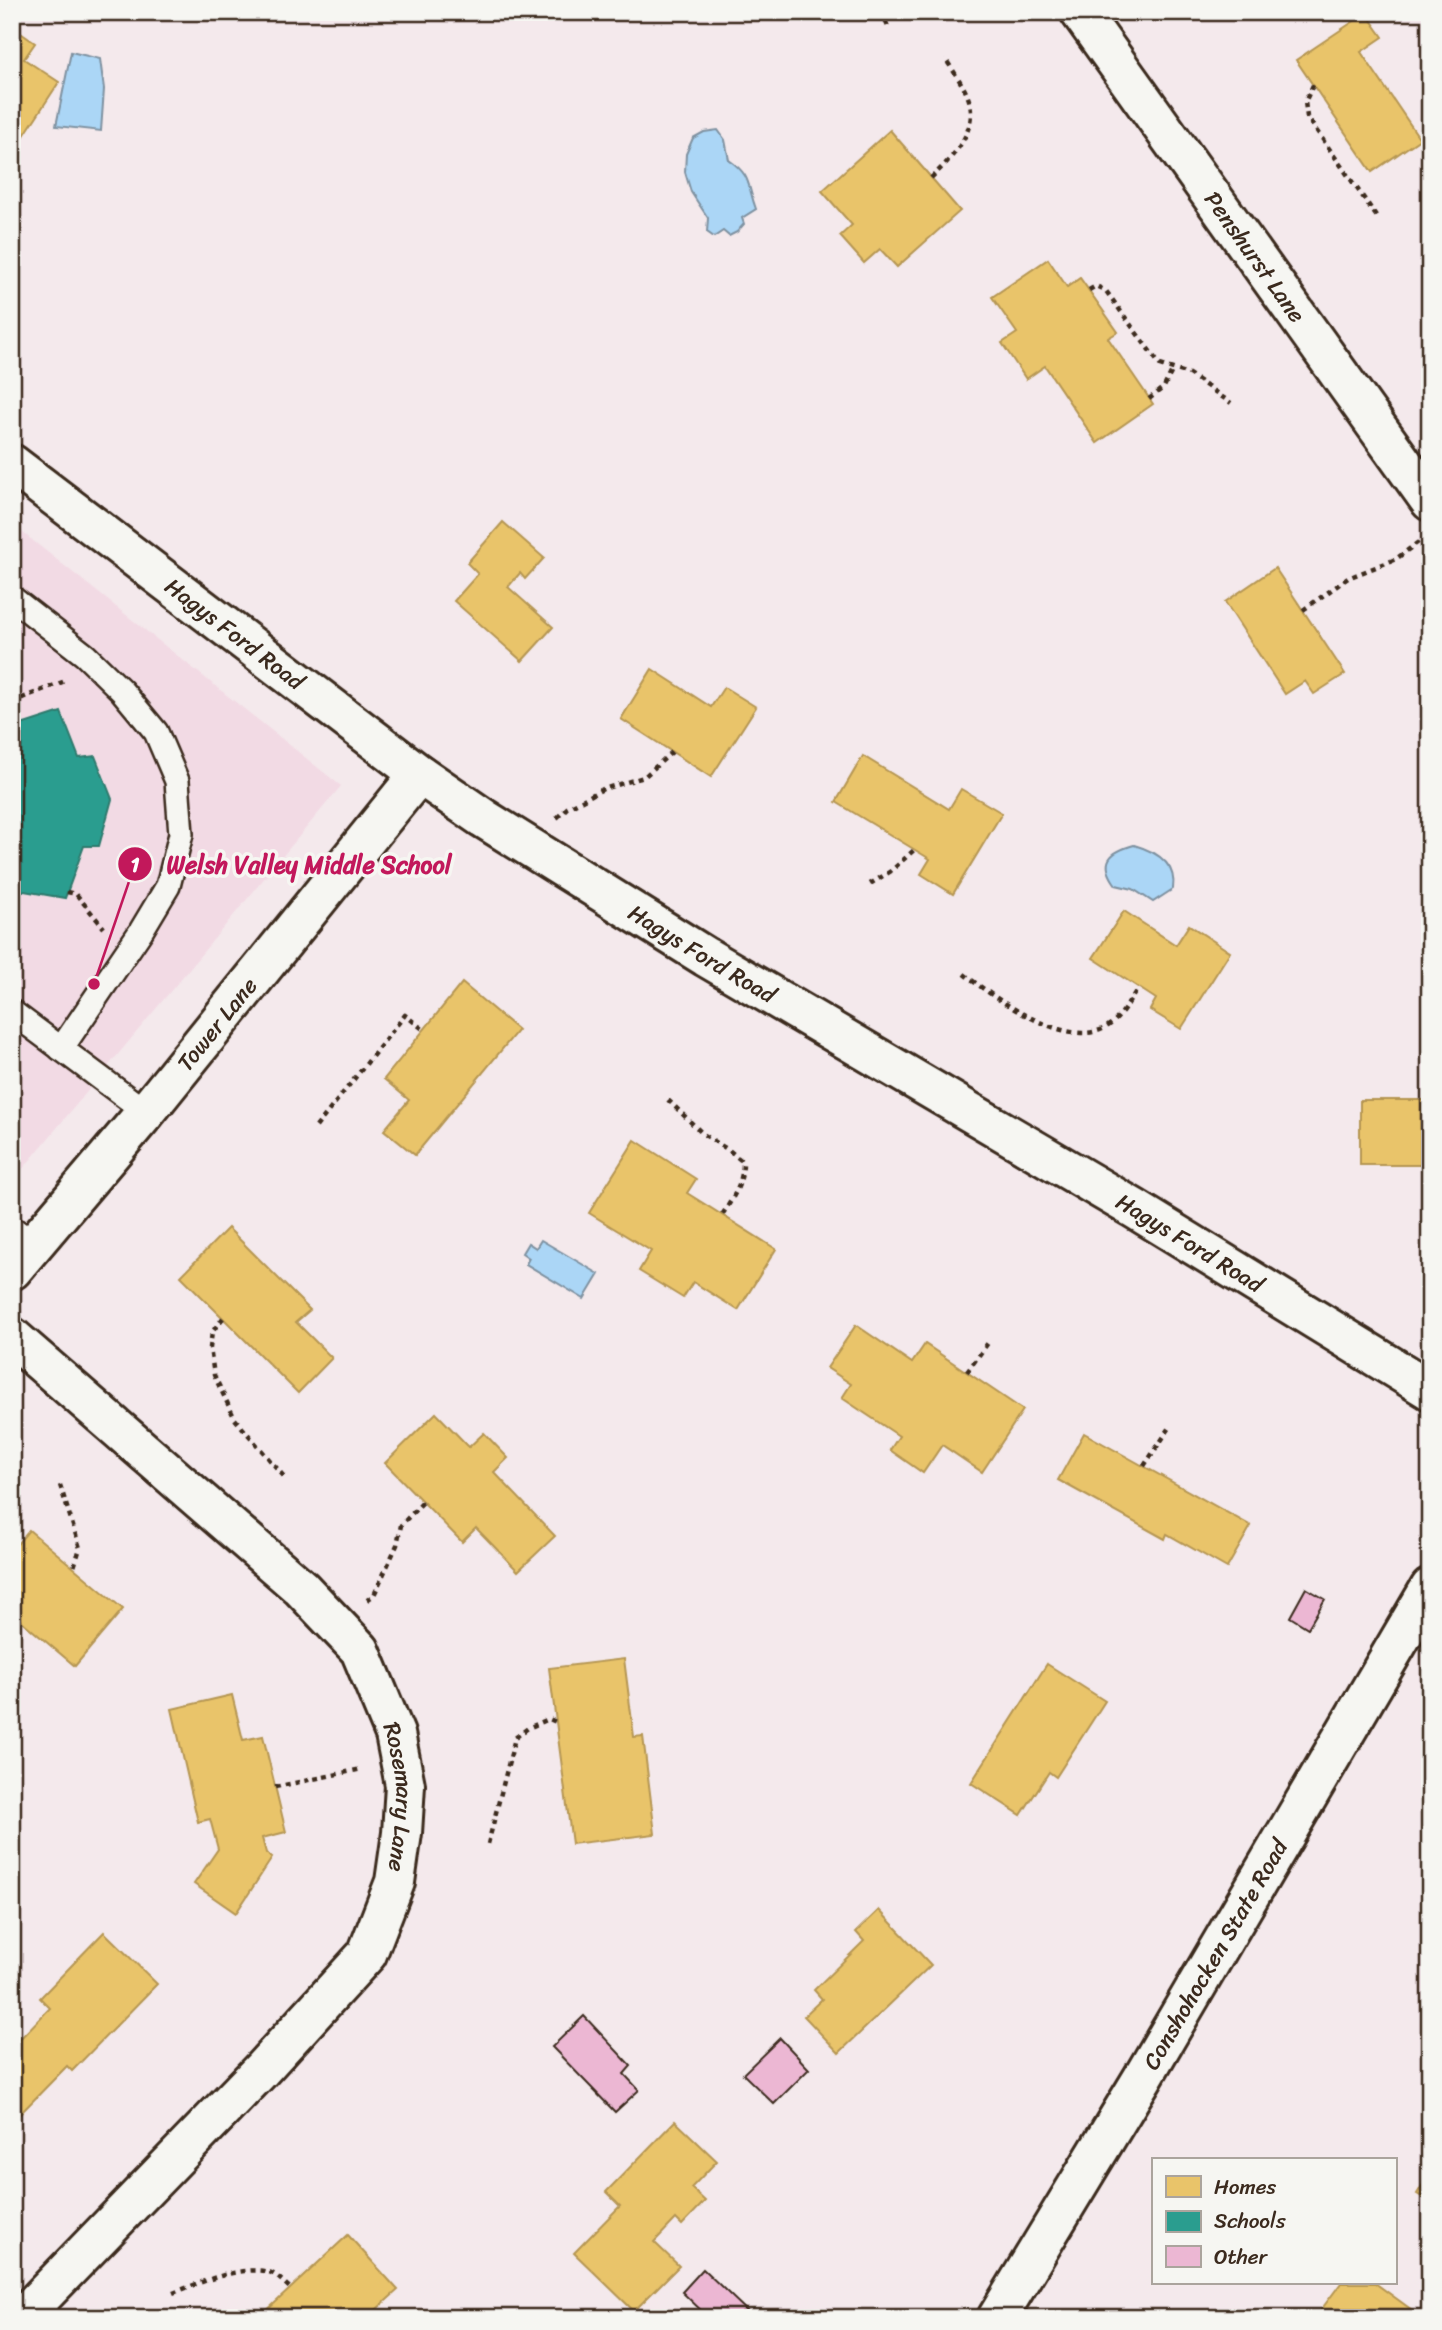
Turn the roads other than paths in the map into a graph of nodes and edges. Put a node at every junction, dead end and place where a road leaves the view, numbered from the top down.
1 (1080, 12) edge
2 (12, 464) edge
3 (1430, 501) edge
4 (12, 598) edge
5 (419, 774) junction
6 (12, 1012) edge
7 (61, 1049) junction
8 (146, 1112) junction
9 (20, 1247) edge
10 (12, 1337) edge
11 (1430, 1390) edge
12 (1430, 1588) edge
13 (21, 2318) edge
14 (997, 2318) edge

1 - 3 street, Penshurst Lane
2 - 5 street, Hagys Ford Road
4 - 7 lane
5 - 8 street, Tower Lane
5 - 11 street, Hagys Ford Road
6 - 7 lane
7 - 8 lane
8 - 9 street, Tower Lane
10 - 13 street, Rosemary Lane
12 - 14 street, Conshohocken State Road

